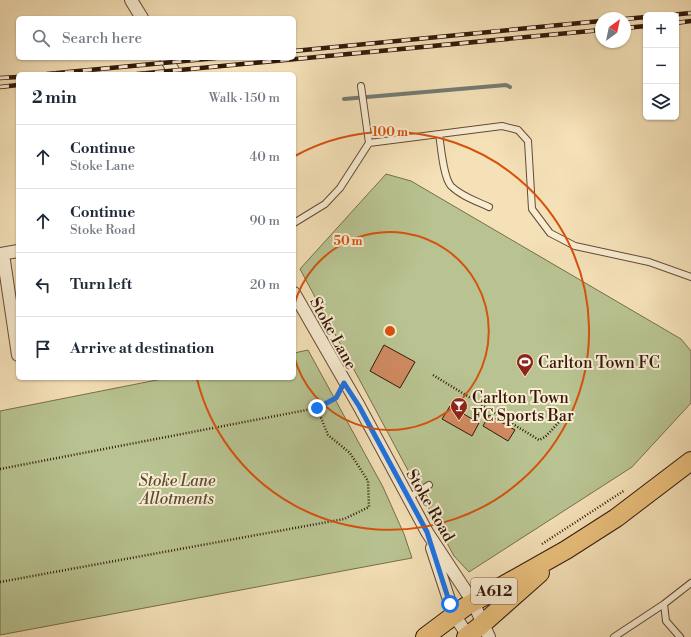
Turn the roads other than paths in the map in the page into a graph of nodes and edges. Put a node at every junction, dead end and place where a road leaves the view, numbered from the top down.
1 (131, 0) edge
2 (141, 16) edge
3 (167, 60) edge
4 (174, 72) edge
5 (362, 89) dead end
6 (439, 134) junction
7 (369, 143) junction
8 (489, 207) dead end
9 (296, 222) edge
10 (16, 251) edge
11 (1, 254) edge
12 (691, 277) edge
13 (296, 297) edge
14 (16, 343) edge
15 (346, 385) joint
16 (691, 462) edge
17 (429, 485) dead end
18 (408, 498) junction
19 (427, 532) junction
20 (566, 550) junction
21 (691, 583) edge
22 (473, 602) junction
23 (664, 604) junction
24 (454, 615) junction
25 (487, 630) edge
26 (425, 637) edge
27 (468, 637) edge
28 (614, 637) edge
29 (680, 637) edge

1 - 2 street
3 - 4 street
5 - 7 lane
6 - 7 lane
6 - 8 lane
6 - 12 lane
7 - 9 lane
10 - 11 street
11 - 14 street
13 - 15 street, Stoke Lane
15 - 18 street, Stoke Road
16 - 20 main road, A612
17 - 18 lane
18 - 19 street, Stoke Road
19 - 22 street, Stoke Road
19 - 24 street
20 - 22 main road, A612
20 - 25 main road, A612
21 - 23 lane
22 - 24 main road, A612
22 - 25 street, Stoke Road
23 - 28 lane
23 - 29 lane
24 - 26 main road, A612
24 - 27 street
25 - 27 main road, A612

